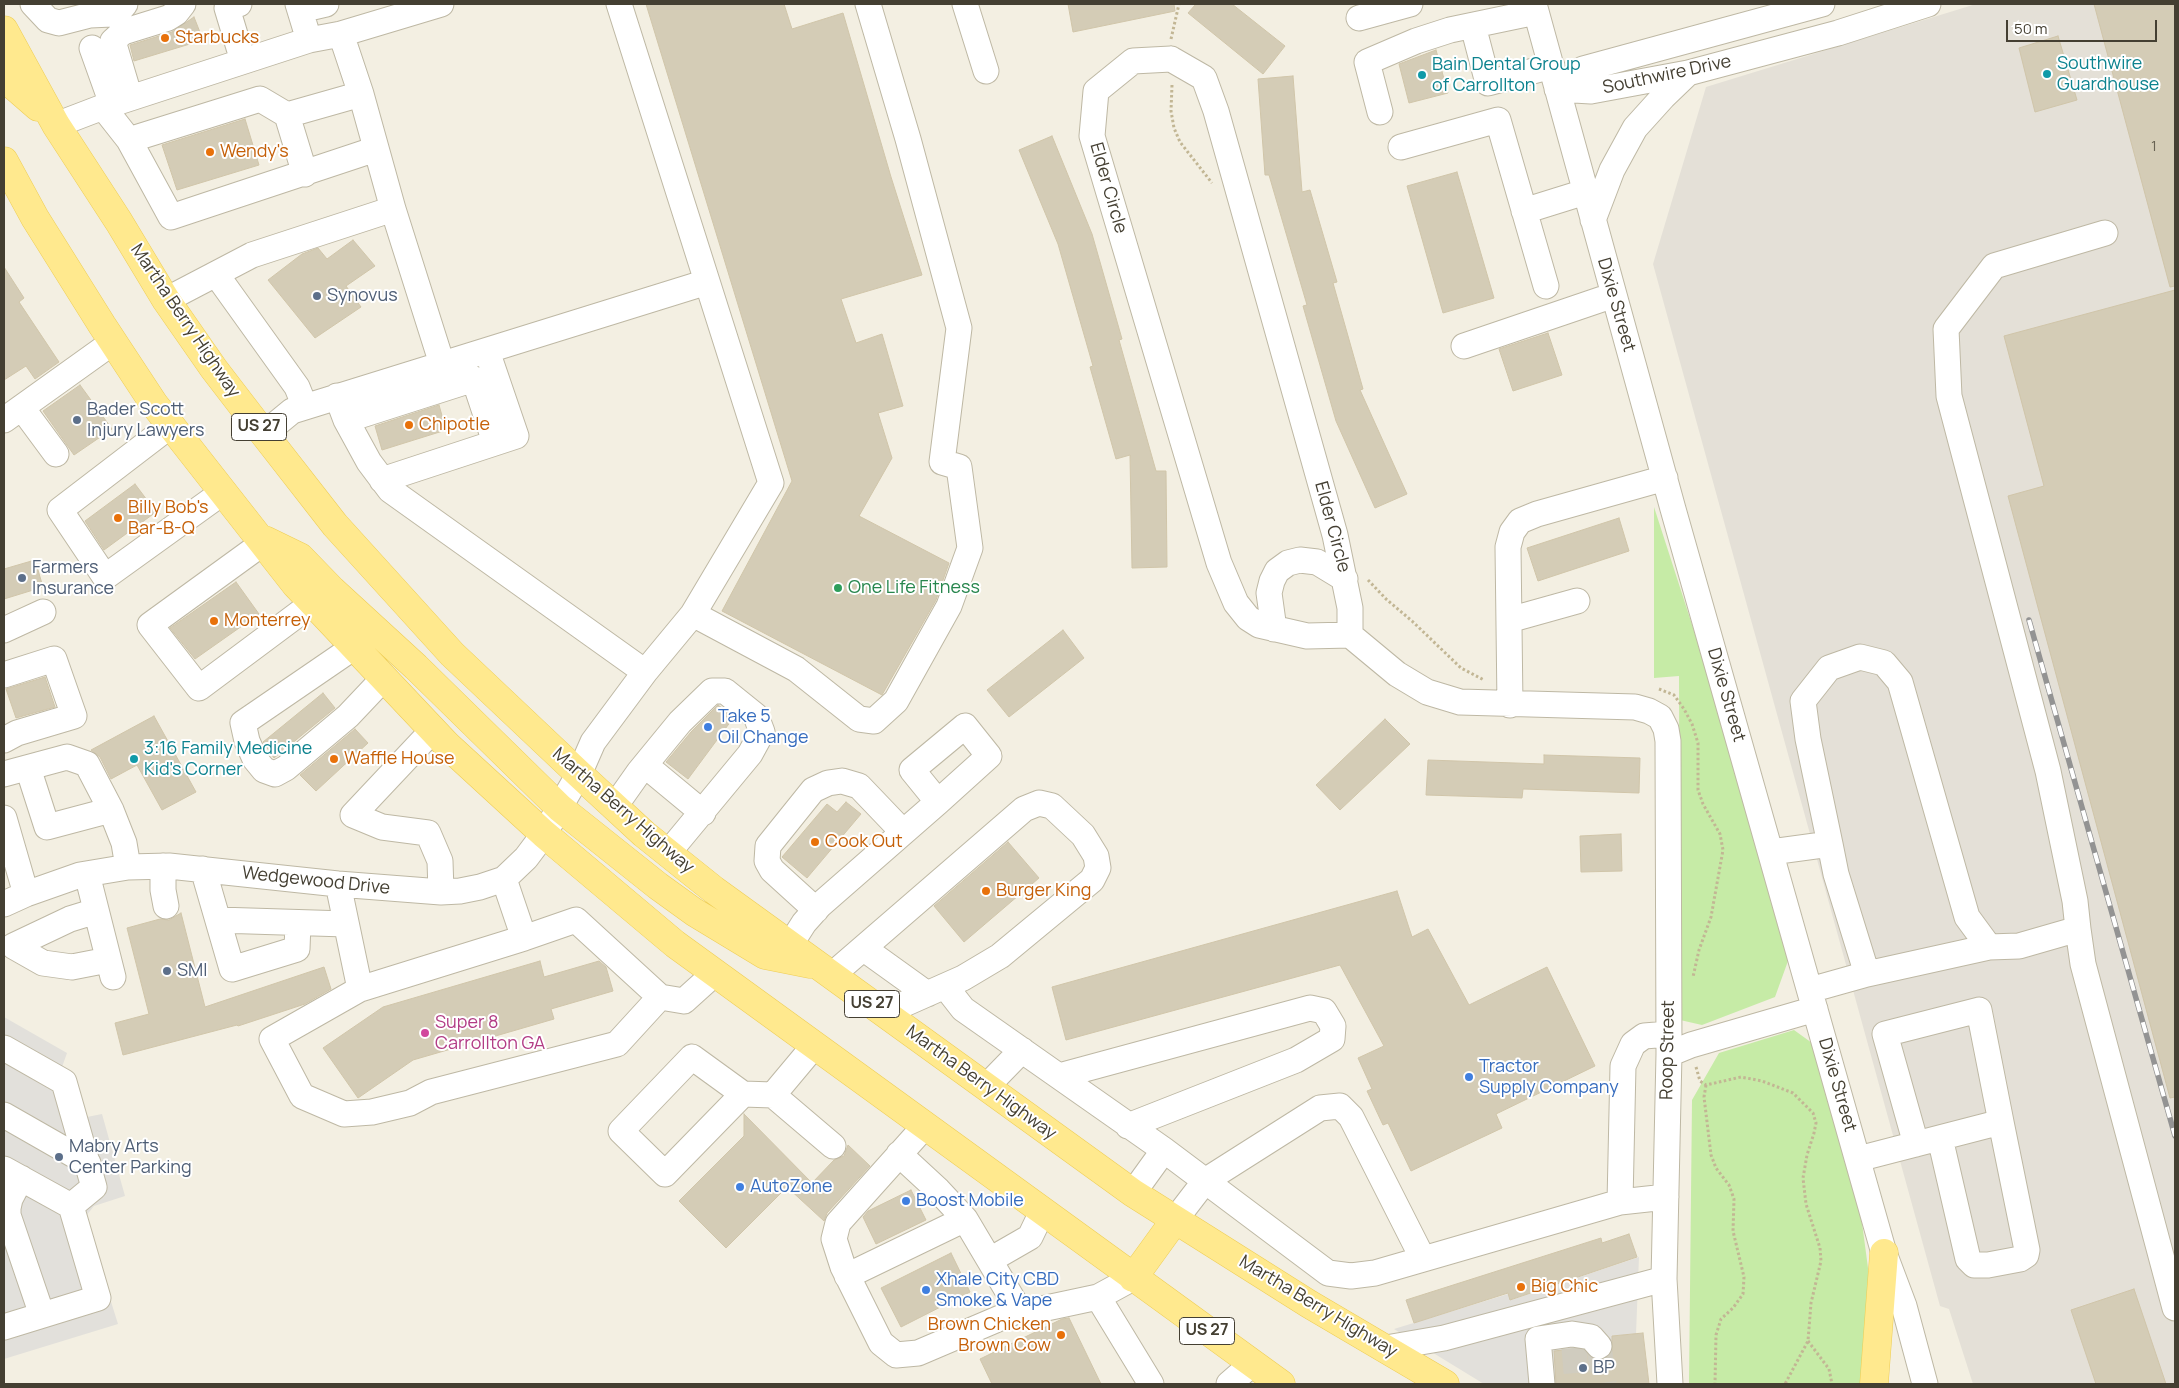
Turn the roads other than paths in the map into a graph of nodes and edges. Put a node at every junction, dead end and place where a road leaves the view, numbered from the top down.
1 (33, 4) edge
2 (125, 4) edge
3 (184, 4) edge
4 (238, 4) edge
5 (326, 4) edge
6 (441, 4) edge
7 (619, 4) edge
8 (868, 4) edge
9 (965, 4) edge
10 (1410, 4) edge
11 (1822, 4) edge
12 (1827, 4) edge
13 (1928, 4) edge
14 (299, 7) edge
15 (1535, 8) edge
16 (1359, 18) dead end
17 (1473, 26) junction
18 (4, 30) edge
19 (1838, 33) junction
20 (341, 34) junction
21 (309, 40) junction
22 (92, 48) dead end
23 (244, 61) junction
24 (986, 71) dead end
25 (1688, 73) junction
26 (4, 74) edge
27 (1555, 77) junction
28 (361, 94) junction
29 (115, 103) junction
30 (1380, 112) dead end
31 (287, 115) junction
32 (55, 122) junction
33 (129, 140) junction
34 (1401, 147) dead end
35 (376, 149) junction
36 (4, 161) edge
37 (305, 174) junction
38 (1585, 192) junction
39 (393, 208) junction
40 (1524, 210) junction
41 (1593, 220) junction
42 (2105, 233) dead end
43 (216, 274) junction
44 (707, 282) junction
45 (1546, 286) dead end
46 (1614, 295) junction
47 (166, 300) junction
48 (113, 342) junction
49 (1464, 346) dead end
50 (476, 362) junction
51 (442, 364) junction
52 (337, 396) junction
53 (305, 407) junction
54 (13, 414) edge
55 (346, 420) junction
56 (171, 425) junction
57 (264, 434) junction
58 (56, 454) dead end
59 (1665, 478) junction
60 (382, 480) junction
61 (223, 492) junction
62 (261, 540) junction
63 (1345, 579) junction
64 (1577, 601) dead end
65 (313, 603) junction
66 (43, 612) dead end
67 (693, 614) junction
68 (1509, 620) junction
69 (1274, 629) junction
70 (4, 630) edge
71 (1350, 635) junction
72 (354, 648) junction
73 (645, 672) junction
74 (4, 675) edge
75 (383, 679) junction
76 (1510, 705) junction
77 (432, 730) junction
78 (4, 740) edge
79 (645, 765) junction
80 (28, 768) junction
81 (4, 774) edge
82 (579, 774) junction
83 (938, 802) dead end
84 (615, 806) junction
85 (560, 808) junction
86 (111, 810) junction
87 (703, 813) junction
88 (4, 818) edge
89 (903, 832) junction
90 (544, 834) junction
91 (1830, 844) junction
92 (1770, 852) junction
93 (668, 853) junction
94 (163, 866) junction
95 (128, 867) junction
96 (203, 869) junction
97 (87, 874) junction
98 (504, 879) junction
99 (338, 884) junction
100 (13, 886) edge
101 (441, 892) junction
102 (166, 906) dead end
103 (816, 910) junction
104 (96, 911) junction
105 (218, 920) junction
106 (298, 923) junction
107 (346, 924) junction
108 (2078, 929) junction
109 (524, 938) junction
110 (790, 944) junction
111 (1989, 947) junction
112 (863, 948) junction
113 (826, 970) junction
114 (715, 973) junction
115 (1866, 974) junction
116 (360, 989) junction
117 (936, 990) junction
118 (660, 997) junction
119 (1812, 999) junction
120 (884, 1013) junction
121 (1669, 1044) junction
122 (814, 1046) junction
123 (4, 1048) edge
124 (1022, 1050) junction
125 (1059, 1076) junction
126 (986, 1087) junction
127 (743, 1094) junction
128 (773, 1095) junction
129 (4, 1115) edge
130 (2001, 1122) junction
131 (1128, 1126) junction
132 (924, 1127) junction
133 (1940, 1138) junction
134 (1916, 1144) junction
135 (833, 1146) dead end
136 (1164, 1150) junction
137 (899, 1154) junction
138 (1858, 1160) junction
139 (88, 1163) junction
140 (12, 1173) edge
141 (1206, 1181) junction
142 (1133, 1193) junction
143 (1666, 1197) junction
144 (1620, 1202) junction
145 (71, 1206) junction
146 (1042, 1212) junction
147 (965, 1219) junction
148 (1175, 1220) junction
149 (1884, 1253) junction
150 (1424, 1259) junction
151 (990, 1260) junction
152 (847, 1276) junction
153 (1133, 1278) junction
154 (1664, 1280) junction
155 (1098, 1297) junction
156 (1567, 1305) junction
157 (2175, 1308) edge
158 (1019, 1310) junction
159 (42, 1315) junction
160 (1527, 1316) junction
161 (4, 1327) edge
162 (1538, 1339) junction
163 (1386, 1348) junction
164 (1252, 1364) junction
165 (1151, 1384) edge
166 (1229, 1384) edge
167 (1281, 1384) edge
168 (1444, 1384) edge
169 (1542, 1384) edge
170 (1670, 1384) edge
171 (1874, 1384) edge
172 (1925, 1384) edge

1 - 2 street
3 - 29 street
4 - 23 street
5 - 14 street
6 - 20 street
7 - 44 street, Wedgewood Drive
8 - 67 street
9 - 24 street
10 - 16 street
11 - 27 street, Southwire Drive
12 - 19 street
13 - 19 street, Southwire Drive
14 - 21 street
15 - 17 street
15 - 27 street, Dixie Street
17 - 27 street
17 - 30 street
18 - 32 main road, Martha Berry Highway / US 27
19 - 25 street, Southwire Drive
20 - 21 street
20 - 28 street
21 - 23 street
22 - 29 street
23 - 29 street
25 - 27 street, Southwire Drive
25 - 41 street
26 - 32 main road
27 - 38 street, Dixie Street
28 - 31 street
28 - 35 street
29 - 32 street
29 - 33 street
31 - 33 street
31 - 37 street
32 - 47 main road, Martha Berry Highway / US 27
33 - 37 street
34 - 40 street
35 - 37 street
35 - 39 street
36 - 48 main road, US 27
38 - 40 street
38 - 41 street, Dixie Street
39 - 43 street
39 - 51 street
40 - 45 street
41 - 46 street, Dixie Street
42 - 108 street
43 - 47 street
43 - 53 street
44 - 50 street
44 - 67 street, Wedgewood Drive
46 - 49 street
46 - 59 street, Dixie Street
47 - 57 main road, Martha Berry Highway / US 27
48 - 54 street
48 - 56 main road, US 27
50 - 51 street
50 - 55 street
50 - 60 street
51 - 52 street
52 - 53 street
52 - 55 street
53 - 57 street
54 - 58 street
55 - 60 street
56 - 61 main road, US 27
56 - 61 street
57 - 82 main road, Martha Berry Highway / US 27
59 - 68 street
59 - 92 street, Dixie Street
60 - 73 street
61 - 62 main road, US 27
62 - 65 main road, US 27
62 - 65 street
62 - 85 main road
63 - 69 street
63 - 69 street, Elder Circle
63 - 71 street, Elder Circle
64 - 68 street
65 - 72 main road, US 27
66 - 70 street
67 - 73 street, Wedgewood Drive
68 - 76 street
69 - 71 street, Elder Circle
71 - 76 street
72 - 75 main road, US 27
72 - 75 street
73 - 82 street, Wedgewood Drive
74 - 78 street
75 - 77 main road, US 27
76 - 121 street, Roop Street
77 - 90 main road, US 27
77 - 101 street
79 - 84 street
79 - 87 street
79 - 87 street
80 - 81 street
80 - 86 street
80 - 86 street
82 - 84 main road, Martha Berry Highway / US 27
82 - 85 street, Wedgewood Drive
83 - 89 street
84 - 93 main road, Martha Berry Highway / US 27
85 - 90 street, Wedgewood Drive
85 - 113 main road
86 - 95 street
87 - 93 street
88 - 100 street
89 - 103 street
89 - 103 street
90 - 98 street, Wedgewood Drive
90 - 114 main road, US 27
91 - 92 street
91 - 111 street
91 - 115 street
92 - 119 street, Dixie Street
93 - 110 main road, Martha Berry Highway / US 27
94 - 95 street, Wedgewood Drive
94 - 96 street, Wedgewood Drive
94 - 102 street
95 - 97 street, Wedgewood Drive
96 - 99 street, Wedgewood Drive
96 - 105 street
97 - 100 street, Wedgewood Drive
97 - 104 street
98 - 101 street, Wedgewood Drive
98 - 109 street
99 - 101 street, Wedgewood Drive
99 - 107 street
103 - 110 street
104 - 104 street
105 - 106 street
105 - 106 street
106 - 107 street
107 - 116 street
108 - 111 street
108 - 157 street
109 - 116 street
109 - 118 street
110 - 113 main road, Martha Berry Highway / US 27
111 - 115 street
112 - 113 street
112 - 117 street
112 - 117 street
113 - 120 main road, Martha Berry Highway / US 27
114 - 118 street
114 - 122 main road, US 27
115 - 119 street
116 - 118 street
117 - 120 street
117 - 124 street
119 - 121 street
119 - 138 street, Dixie Street
120 - 126 main road, Martha Berry Highway / US 27
121 - 143 street, Roop Street
121 - 144 street
122 - 128 street
122 - 132 main road, US 27
123 - 139 street
124 - 125 street
124 - 126 street
125 - 131 street
125 - 131 street
126 - 142 main road, Martha Berry Highway / US 27
127 - 127 street
127 - 128 street
128 - 135 street
129 - 139 street
130 - 133 street
130 - 133 street
130 - 134 street
131 - 136 street
132 - 137 street
132 - 146 main road, US 27
133 - 134 street
134 - 138 street
136 - 141 street
136 - 142 street
137 - 147 street
137 - 152 street
138 - 149 street, Dixie Street
139 - 145 street
140 - 145 street
140 - 159 street
141 - 148 street
141 - 150 street
141 - 150 street
142 - 148 main road, Martha Berry Highway / US 27
143 - 144 street
143 - 154 street, Roop Street
144 - 150 street
145 - 159 street
146 - 151 street
146 - 153 main road, US 27
147 - 151 street
147 - 152 street
148 - 153 main road
148 - 163 main road, Martha Berry Highway / US 27
149 - 171 main road
149 - 172 street, Dixie Street
151 - 158 street
152 - 158 street
153 - 155 street
153 - 164 main road, US 27
154 - 156 street
154 - 170 street, Roop Street
155 - 158 street
155 - 165 street
156 - 160 street
156 - 162 street
159 - 161 street
160 - 162 street
160 - 163 street
162 - 169 street
163 - 168 main road, Martha Berry Highway / US 27
164 - 166 street
164 - 167 main road, US 27

